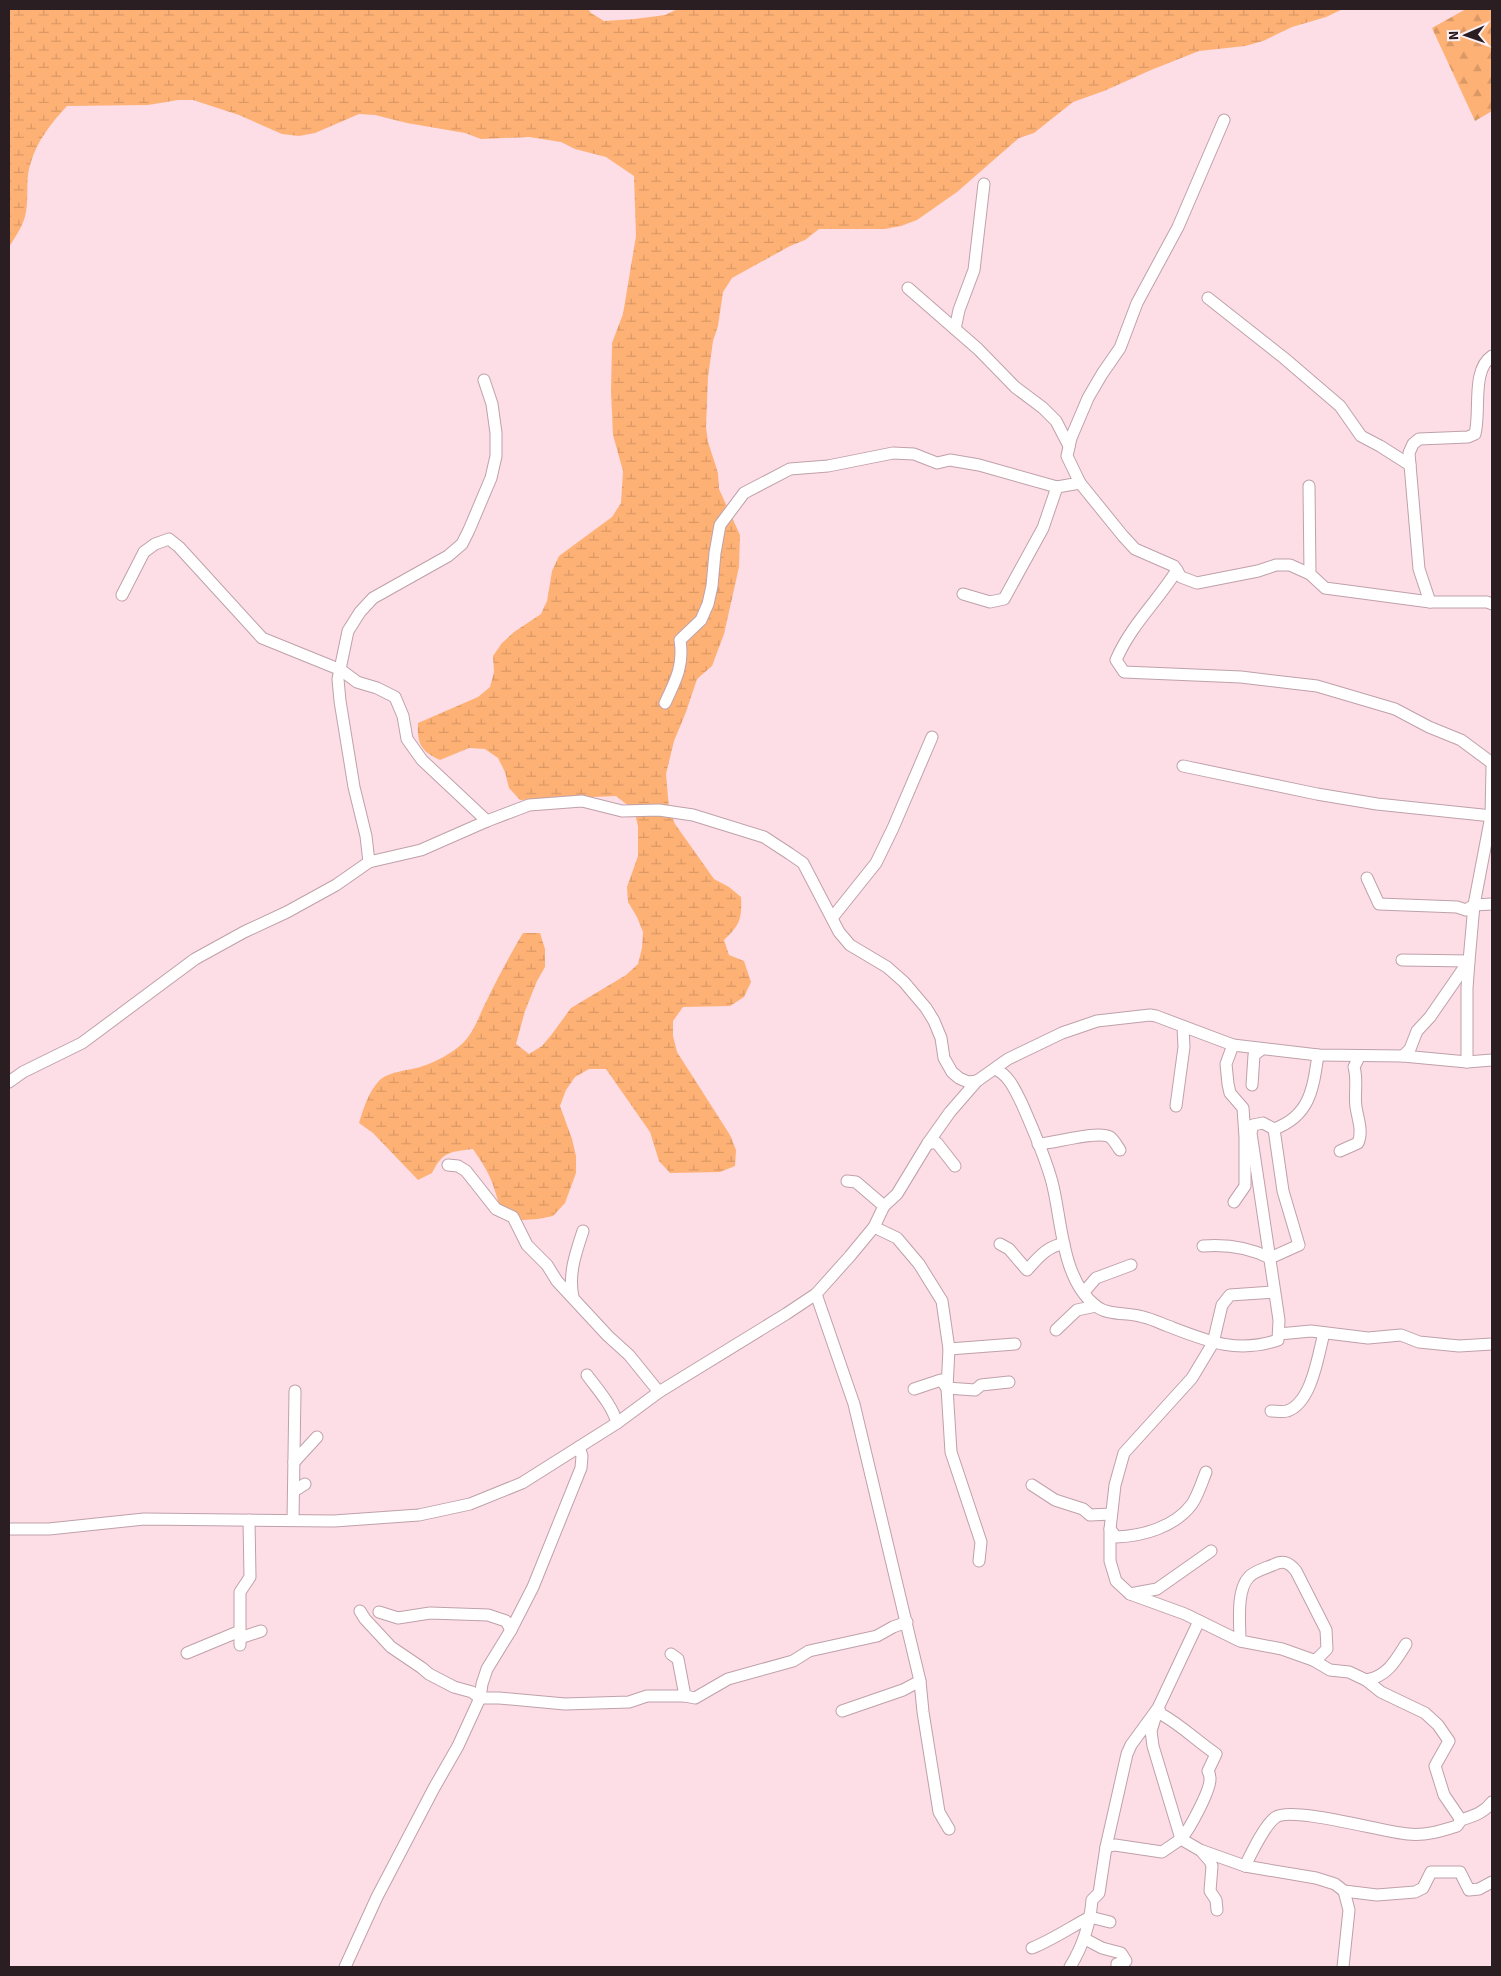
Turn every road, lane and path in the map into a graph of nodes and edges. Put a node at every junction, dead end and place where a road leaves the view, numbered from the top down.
1 (1224, 120) dead end
2 (984, 184) dead end
3 (908, 288) dead end
4 (1208, 298) dead end
5 (955, 330) junction
6 (1492, 356) edge
7 (484, 380) dead end
8 (1069, 446) junction
9 (1410, 465) junction
10 (1080, 483) junction
11 (1309, 486) dead end
12 (1057, 487) junction
13 (1177, 570) junction
14 (1310, 574) junction
15 (963, 594) dead end
16 (122, 595) dead end
17 (1430, 602) junction
18 (1492, 604) edge
19 (340, 670) junction
20 (666, 703) dead end
21 (932, 737) dead end
22 (1492, 765) edge
23 (1183, 766) dead end
24 (1491, 816) edge
25 (487, 821) junction
26 (369, 862) junction
27 (1367, 878) dead end
28 (1492, 904) edge
29 (1474, 905) junction
30 (832, 918) junction
31 (1402, 960) dead end
32 (1469, 961) junction
33 (1183, 1028) junction
34 (1232, 1045) junction
35 (1262, 1049) junction
36 (1318, 1055) junction
37 (1403, 1056) junction
38 (1359, 1057) junction
39 (1492, 1060) edge
40 (1467, 1062) junction
41 (995, 1069) junction
42 (977, 1081) junction
43 (9, 1082) edge
44 (1252, 1085) dead end
45 (1176, 1106) dead end
46 (1274, 1129) junction
47 (928, 1143) junction
48 (1038, 1144) junction
49 (1120, 1150) dead end
50 (1340, 1150) dead end
51 (448, 1165) dead end
52 (955, 1166) dead end
53 (847, 1181) dead end
54 (1234, 1202) dead end
55 (884, 1206) junction
56 (874, 1227) junction
57 (583, 1231) dead end
58 (1000, 1244) dead end
59 (1064, 1244) junction
60 (1203, 1246) dead end
61 (1270, 1258) junction
62 (1131, 1265) dead end
63 (1084, 1292) junction
64 (1274, 1292) junction
65 (816, 1294) junction
66 (573, 1297) junction
67 (1096, 1306) junction
68 (1056, 1330) dead end
69 (1324, 1333) junction
70 (1279, 1334) junction
71 (1213, 1343) junction
72 (1014, 1344) dead end
73 (1492, 1344) edge
74 (948, 1349) junction
75 (586, 1375) dead end
76 (1009, 1382) dead end
77 (947, 1388) junction
78 (914, 1389) dead end
79 (294, 1391) dead end
80 (659, 1392) junction
81 (1271, 1412) dead end
82 (617, 1423) junction
83 (317, 1437) dead end
84 (579, 1447) junction
85 (294, 1462) junction
86 (1206, 1472) dead end
87 (305, 1484) dead end
88 (1032, 1485) dead end
89 (294, 1491) junction
90 (1111, 1514) junction
91 (249, 1520) junction
92 (293, 1520) junction
93 (9, 1529) edge
94 (1110, 1529) junction
95 (1211, 1551) dead end
96 (979, 1561) dead end
97 (1130, 1594) junction
98 (360, 1611) dead end
99 (380, 1612) dead end
100 (1199, 1621) junction
101 (908, 1622) junction
102 (511, 1630) junction
103 (261, 1631) dead end
104 (240, 1638) junction
105 (1240, 1642) junction
106 (1406, 1644) dead end
107 (187, 1653) dead end
108 (670, 1654) dead end
109 (1313, 1660) junction
110 (920, 1680) junction
111 (1366, 1680) junction
112 (685, 1696) junction
113 (480, 1698) junction
114 (1158, 1708) junction
115 (842, 1711) dead end
116 (1492, 1802) edge
117 (1461, 1820) junction
118 (949, 1829) dead end
119 (1181, 1838) junction
120 (1106, 1847) junction
121 (1200, 1850) junction
122 (1246, 1866) junction
123 (1492, 1882) edge
124 (1344, 1891) junction
125 (1217, 1910) dead end
126 (1090, 1917) junction
127 (1110, 1922) dead end
128 (1085, 1939) junction
129 (1032, 1948) dead end
130 (345, 1967) edge
131 (1070, 1967) edge
132 (1117, 1967) edge
133 (1343, 1967) edge

1 - 8 street
2 - 5 street
3 - 5 street
4 - 9 street
5 - 8 street
6 - 9 street
7 - 19 street
8 - 10 street
9 - 17 street
10 - 12 street
10 - 13 street
11 - 14 street
12 - 15 street
12 - 20 street
13 - 14 street
13 - 22 street
14 - 17 street
16 - 19 street
17 - 18 street
19 - 25 street
19 - 26 street
21 - 30 street
22 - 24 street
23 - 24 street
24 - 29 street
25 - 26 street
25 - 30 street
26 - 43 street
27 - 29 street
28 - 29 street
29 - 32 street
30 - 42 street
31 - 32 street
32 - 37 street
32 - 40 street
33 - 34 street
33 - 41 street
33 - 45 street
34 - 35 street
34 - 54 street
35 - 36 street
35 - 44 street
36 - 38 street
36 - 46 street
37 - 38 street
37 - 40 street
38 - 50 street
39 - 40 street
41 - 42 street
41 - 48 street
42 - 47 street
46 - 61 street
46 - 61 street
47 - 52 street
47 - 55 street
48 - 49 street
48 - 59 street
51 - 66 street
53 - 55 street
55 - 56 street
56 - 65 street
56 - 74 street
57 - 66 street
58 - 59 street
59 - 63 street
60 - 61 street
61 - 64 street
62 - 63 street
63 - 67 street
64 - 70 street
64 - 71 street
65 - 80 street
65 - 101 street
66 - 80 street
67 - 68 street
67 - 71 street
69 - 70 street
69 - 73 street
69 - 81 street
70 - 71 street
71 - 90 street
72 - 74 street
74 - 77 street
75 - 82 street
76 - 77 street
77 - 78 street
77 - 96 street
79 - 85 street
80 - 82 street
82 - 84 street
83 - 85 street
84 - 92 street
84 - 102 street
85 - 89 street
86 - 94 street
87 - 89 street
88 - 90 street
89 - 92 street
90 - 94 street
91 - 92 street
91 - 93 street
91 - 104 street
94 - 97 street
95 - 97 street
97 - 100 street
98 - 113 street
99 - 102 street
100 - 105 street
100 - 114 street
101 - 110 street
101 - 112 street
102 - 113 street
103 - 104 street
104 - 107 street
105 - 109 street
105 - 109 street
106 - 111 street
108 - 112 street
109 - 111 street
110 - 115 street
110 - 118 street
111 - 117 street
112 - 113 street
113 - 130 street
114 - 119 street
114 - 119 street
114 - 120 street
116 - 117 street
117 - 122 street
119 - 120 street
119 - 121 street
120 - 126 street
121 - 122 street
121 - 125 street
122 - 124 street
123 - 124 street
124 - 133 street
126 - 127 street
126 - 128 street
126 - 129 street
128 - 131 street
128 - 132 street

